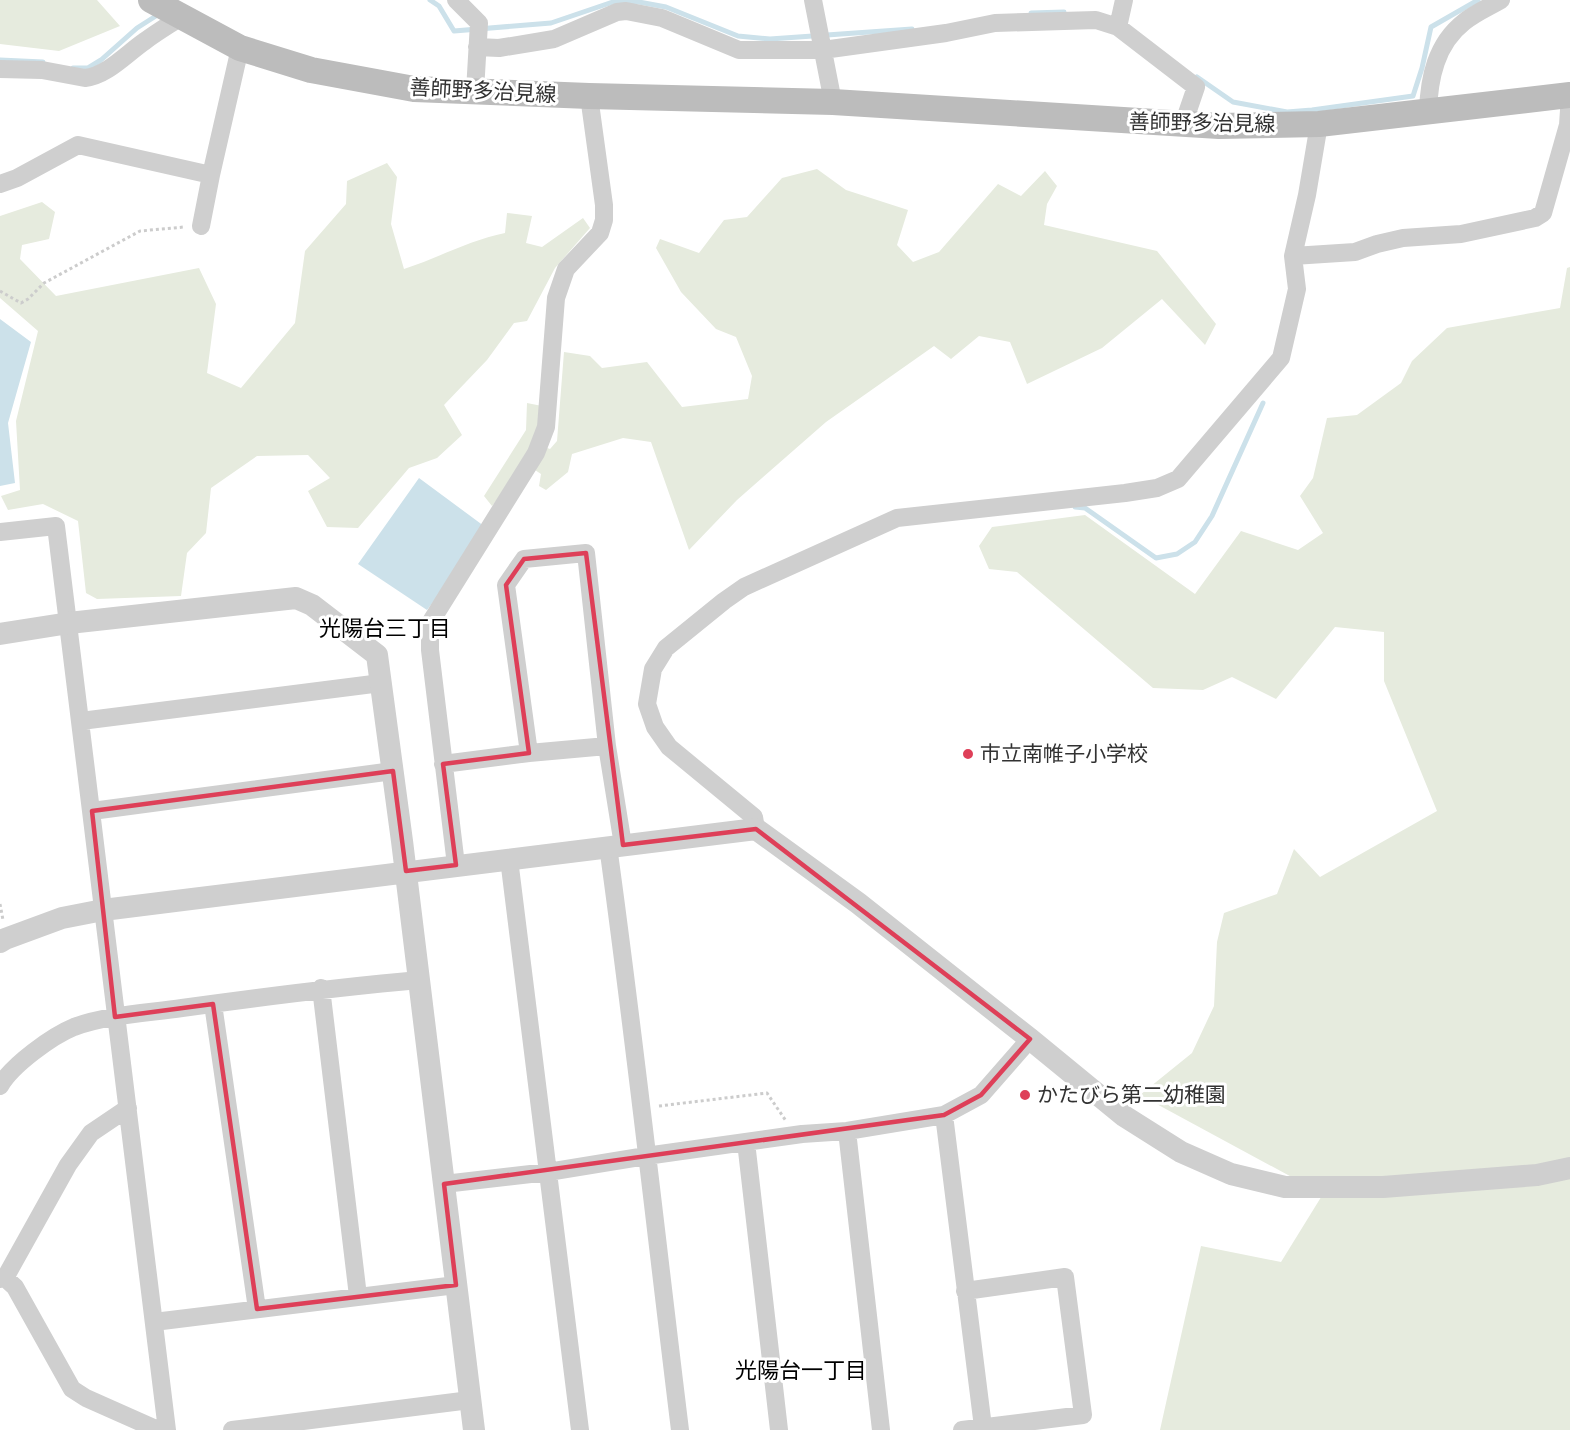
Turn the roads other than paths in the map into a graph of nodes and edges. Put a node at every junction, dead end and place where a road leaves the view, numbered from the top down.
1 (456, 0) edge
2 (813, 0) edge
3 (1501, 0) edge
4 (1124, 3) edge
5 (167, 7) edge
6 (1118, 27) junction
7 (478, 37) junction
8 (240, 48) junction
9 (823, 50) junction
10 (0, 69) edge
11 (475, 91) junction
12 (1570, 95) edge
13 (589, 96) junction
14 (833, 102) junction
15 (1428, 112) junction
16 (1319, 124) junction
17 (1183, 125) junction
18 (212, 175) junction
19 (0, 184) edge
20 (201, 226) road end
21 (1293, 256) junction
22 (0, 532) edge
23 (69, 623) junction
24 (0, 634) edge
25 (381, 683) junction
26 (81, 721) junction
27 (608, 746) junction
28 (529, 753) junction
29 (443, 764) junction
30 (393, 771) junction
31 (92, 811) junction
32 (756, 830) junction
33 (615, 845) junction
34 (509, 859) junction
35 (456, 865) junction
36 (406, 872) junction
37 (103, 910) junction
38 (0, 942) edge
39 (419, 980) junction
40 (321, 988) junction
41 (213, 1004) junction
42 (115, 1017) junction
43 (1030, 1039) junction
44 (0, 1086) edge
45 (128, 1108) junction
46 (944, 1115) junction
47 (847, 1131) junction
48 (746, 1142) junction
49 (646, 1156) junction
50 (1570, 1168) edge
51 (548, 1172) junction
52 (444, 1184) junction
53 (2, 1279) edge
54 (456, 1285) junction
55 (965, 1292) junction
56 (358, 1296) junction
57 (257, 1309) junction
58 (154, 1322) junction
59 (470, 1400) junction
60 (983, 1427) junction
61 (158, 1430) edge
62 (167, 1430) edge
63 (232, 1430) edge
64 (474, 1430) edge
65 (580, 1430) edge
66 (680, 1430) edge
67 (779, 1430) edge
68 (881, 1430) edge
69 (962, 1430) edge

1 - 7 street
2 - 9 street
3 - 15 street
4 - 6 street
5 - 8 main road, 善師野多治見線
5 - 10 street
6 - 9 street
6 - 17 street
7 - 9 street
7 - 11 street
8 - 11 main road, 善師野多治見線
8 - 18 street
9 - 14 street
11 - 13 main road, 善師野多治見線
12 - 15 main road, 善師野多治見線
12 - 21 street
13 - 14 main road, 善師野多治見線
13 - 29 street
14 - 17 main road, 善師野多治見線
15 - 16 main road, 善師野多治見線
16 - 17 main road, 善師野多治見線
16 - 21 street
18 - 19 street
18 - 20 street
21 - 32 street
22 - 23 street
23 - 24 street
23 - 25 street
23 - 26 street
25 - 26 street
25 - 30 street
26 - 31 street
27 - 28 street
27 - 28 street
27 - 33 street
28 - 29 street
29 - 35 street
30 - 31 street
30 - 36 street
31 - 37 street
32 - 33 street
32 - 43 street
33 - 34 street
33 - 49 street
34 - 35 street
34 - 51 street
35 - 36 street
36 - 37 street
36 - 39 street
37 - 38 street
37 - 42 street
39 - 40 street
39 - 52 street
40 - 41 street
40 - 56 street
41 - 42 street
41 - 57 street
42 - 44 street
42 - 45 street
43 - 46 street
43 - 50 street
45 - 53 street
45 - 58 street
46 - 47 street
46 - 55 street
47 - 48 street
47 - 68 street
48 - 49 street
48 - 67 street
49 - 51 street
49 - 66 street
51 - 52 street
51 - 65 street
52 - 54 street
53 - 61 street
54 - 56 street
54 - 59 street
55 - 60 street
55 - 60 street
56 - 57 street
57 - 58 street
58 - 62 street
59 - 63 street
59 - 64 street
60 - 69 street

